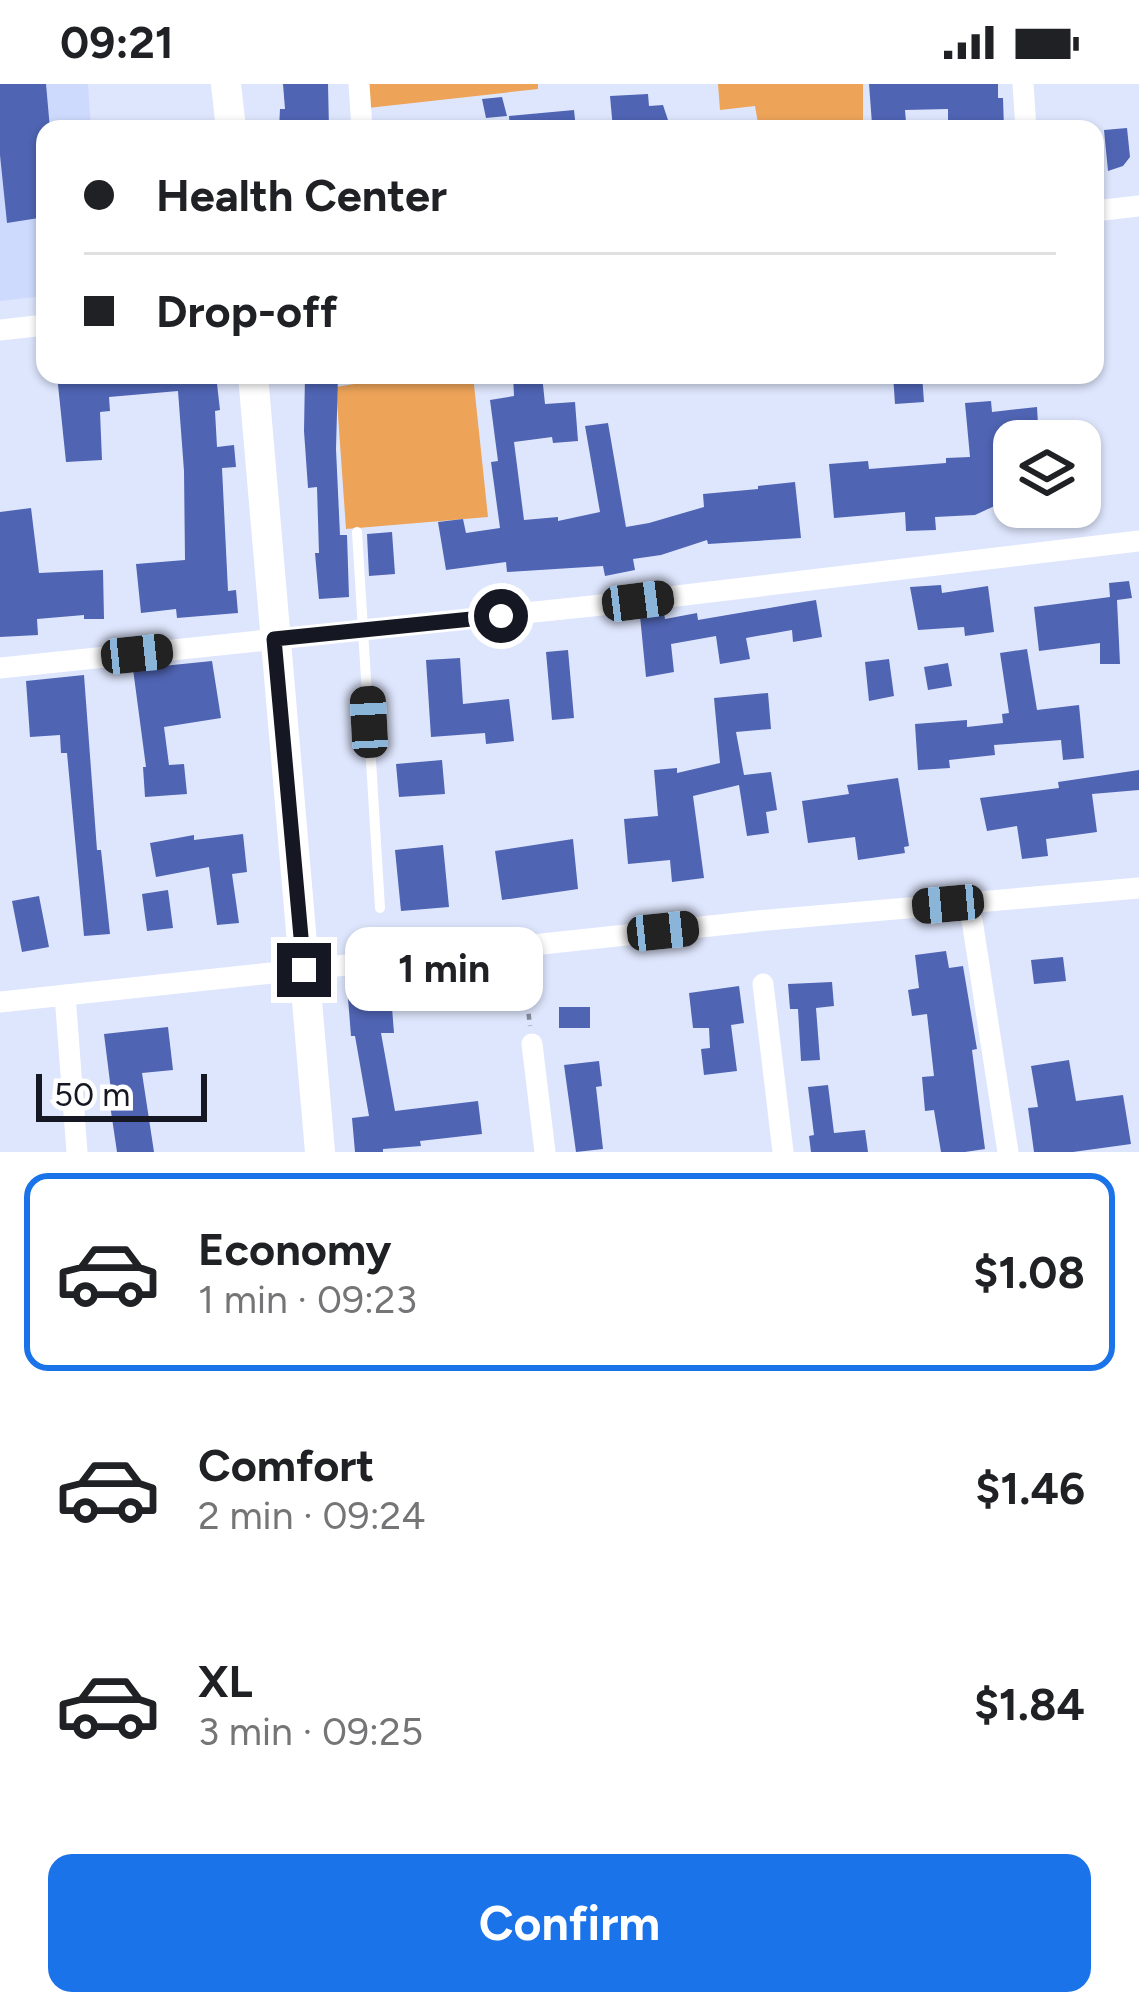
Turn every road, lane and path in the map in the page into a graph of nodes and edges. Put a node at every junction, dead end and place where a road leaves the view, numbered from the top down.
1 (226, 84) edge
2 (359, 84) edge
3 (1023, 84) edge
4 (229, 120) edge
5 (361, 120) edge
6 (1025, 120) edge
7 (1139, 206) edge
8 (1104, 210) edge
9 (36, 326) edge
10 (0, 329) edge
11 (254, 384) edge
12 (358, 532) dead end
13 (1139, 541) edge
14 (364, 630) junction
15 (274, 639) junction
16 (0, 668) edge
17 (1139, 888) edge
18 (380, 908) dead end
19 (972, 920) dead end
20 (521, 946) junction
21 (304, 970) junction
22 (763, 983) dead end
23 (65, 995) junction
24 (0, 1002) edge
25 (532, 1044) joint
26 (77, 1152) edge
27 (320, 1152) edge
28 (545, 1152) edge
29 (783, 1152) edge
30 (1008, 1152) edge

1 - 4 main road
2 - 5 street
3 - 6 street
7 - 8 street
9 - 10 street
11 - 15 main road
12 - 14 lane
13 - 14 street
14 - 15 street
14 - 18 lane
15 - 16 street
15 - 21 main road
17 - 20 street
19 - 30 street
20 - 21 street
20 - 25 path
21 - 23 street
21 - 27 main road
22 - 29 street
23 - 24 street
23 - 26 street
25 - 28 street

